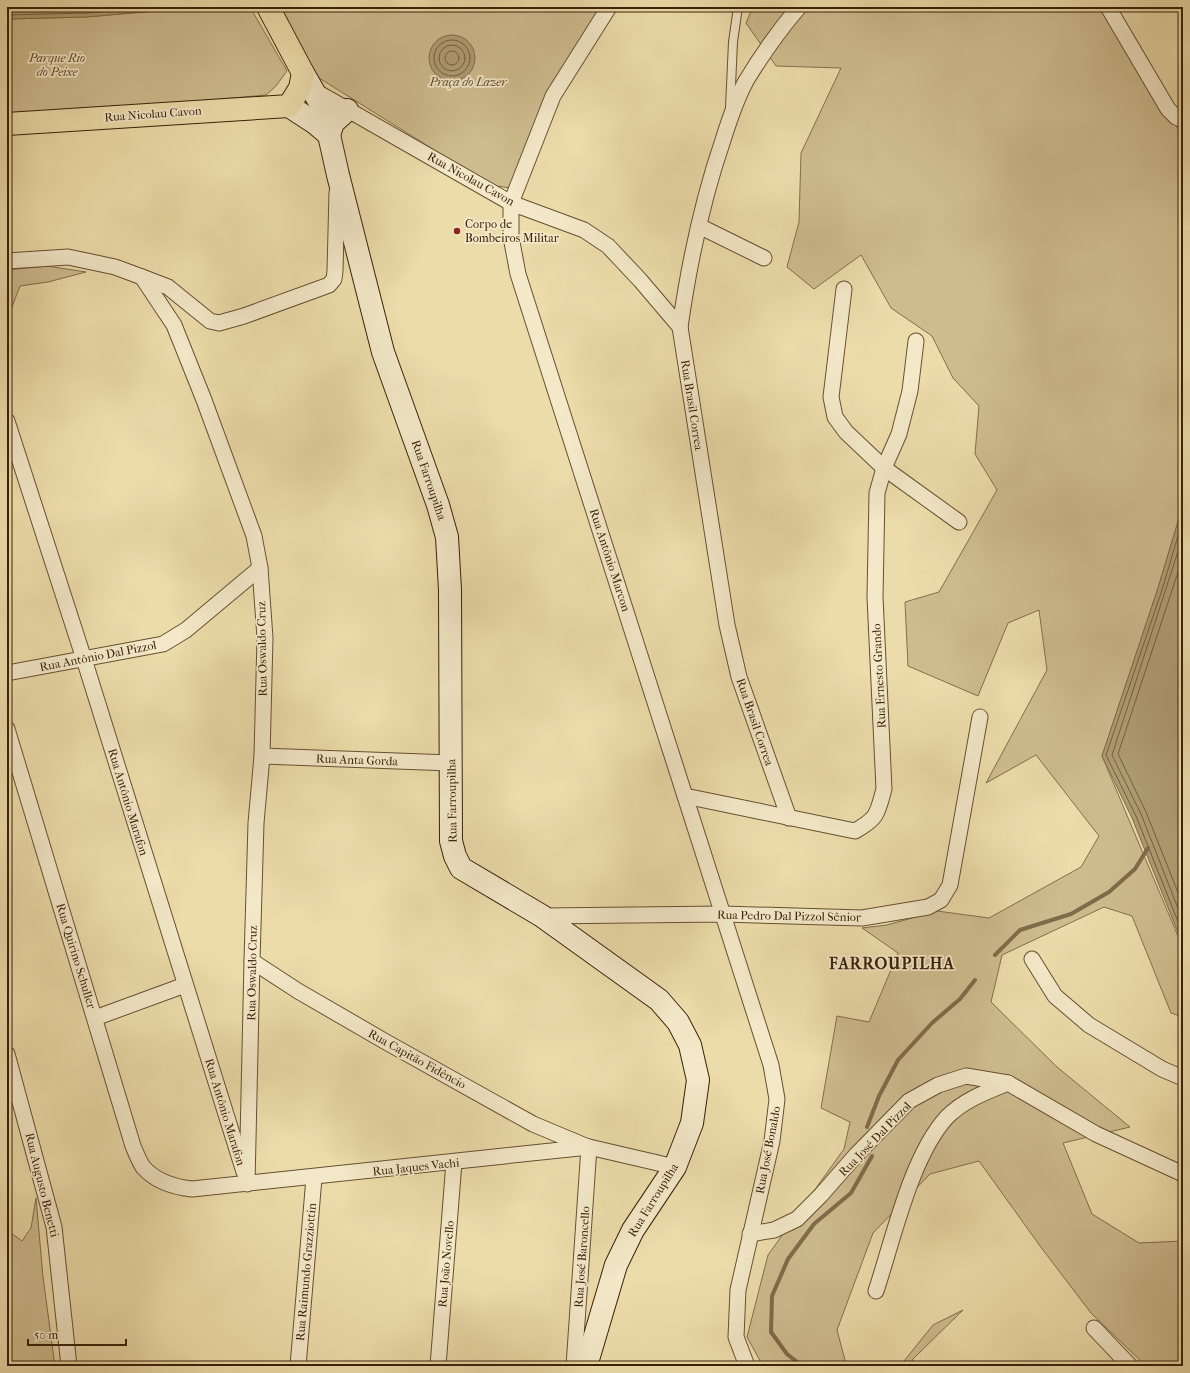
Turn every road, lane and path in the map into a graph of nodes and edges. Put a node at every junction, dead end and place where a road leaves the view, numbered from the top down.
1 (268, 7) edge
2 (608, 7) edge
3 (738, 7) edge
4 (799, 7) edge
5 (1109, 7) edge
6 (313, 91) junction
7 (289, 106) junction
8 (347, 110) junction
9 (1183, 120) edge
10 (729, 121) junction
11 (7, 124) edge
12 (329, 135) junction
13 (338, 175) junction
14 (511, 204) junction
15 (699, 226) junction
16 (764, 258) dead end
17 (7, 261) edge
18 (142, 277) junction
19 (844, 289) dead end
20 (680, 327) junction
21 (916, 341) dead end
22 (7, 421) edge
23 (884, 468) junction
24 (959, 522) dead end
25 (260, 568) junction
26 (84, 659) junction
27 (7, 672) edge
28 (980, 717) dead end
29 (7, 729) edge
30 (262, 756) junction
31 (451, 763) junction
32 (685, 796) junction
33 (789, 818) junction
34 (722, 914) junction
35 (542, 916) junction
36 (1032, 959) dead end
37 (252, 960) junction
38 (185, 985) junction
39 (95, 1018) junction
40 (7, 1054) edge
41 (1183, 1078) edge
42 (1008, 1083) junction
43 (589, 1148) junction
44 (454, 1162) junction
45 (675, 1167) junction
46 (1183, 1174) edge
47 (156, 1177) joint
48 (314, 1178) junction
49 (247, 1184) junction
50 (750, 1234) junction
51 (876, 1291) dead end
52 (1094, 1328) dead end
53 (69, 1366) edge
54 (298, 1366) edge
55 (438, 1366) edge
56 (574, 1366) edge
57 (586, 1366) edge
58 (747, 1366) edge
59 (1130, 1366) edge

1 - 6 main road, Rua Farroupilha
2 - 14 street
3 - 10 lane
4 - 10 street, Rua Brasil Correa
5 - 9 street
6 - 7 street, Rua Nicolau Cavon
6 - 7 main road
6 - 8 street, Rua Nicolau Cavon
6 - 8 street, Rua Nicolau Cavon
6 - 12 street, Rua Farroupilha
7 - 11 main road, Rua Nicolau Cavon
7 - 12 street
8 - 12 street
8 - 14 street, Rua Nicolau Cavon
10 - 15 street, Rua Brasil Correa
12 - 13 street, Rua Farroupilha
13 - 18 street
13 - 31 street, Rua Farroupilha
14 - 20 street, Rua Nicolau Cavon
14 - 32 street, Rua Antônio Marcon
15 - 16 street
15 - 20 street, Rua Brasil Correa
17 - 18 street
18 - 25 street, Rua Oswaldo Cruz
19 - 23 street
20 - 33 street, Rua Brasil Correa
21 - 23 street, Rua Ernesto Grando
22 - 26 street, Rua Antônio Marafon
23 - 24 street
23 - 33 street, Rua Ernesto Grando
25 - 26 street, Rua Antônio Dal Pizzol
25 - 30 street, Rua Oswaldo Cruz
26 - 27 street, Rua Antônio Dal Pizzol
26 - 38 street, Rua Antônio Marafon
28 - 34 street, Rua Pedro Dal Pizzol Sênior
29 - 39 street, Rua Quirino Schuller
30 - 31 street, Rua Anta Gorda
30 - 37 street, Rua Oswaldo Cruz
31 - 35 street, Rua Farroupilha
32 - 33 street, Rua Ernesto Grando
32 - 34 street, Rua Antônio Marcon
34 - 35 street, Rua Pedro Dal Pizzol Sênior
34 - 50 street, Rua José Bonaldo
35 - 45 street, Rua Farroupilha
36 - 41 street
37 - 43 street, Rua Capitão Fidêncio
37 - 49 street, Rua Oswaldo Cruz
38 - 39 street
38 - 49 street, Rua Antônio Marafon
39 - 47 street, Rua Quirino Schuller
40 - 53 street, Rua Augusto Benetti
42 - 46 street, Rua José Dal Pizzol
42 - 50 street, Rua José Dal Pizzol
42 - 51 street
43 - 44 street, Rua Jaques Vachi
43 - 45 street, Rua Jaques Vachi
43 - 56 street, Rua José Baroncello
44 - 48 street, Rua Jaques Vachi
44 - 55 street, Rua João Novello
45 - 57 street, Rua Farroupilha
47 - 49 street, Rua Jaques Vachi
48 - 49 street, Rua Jaques Vachi
48 - 54 street, Rua Raimundo Grazziottin
50 - 58 street, Rua José Bonaldo
52 - 59 street

